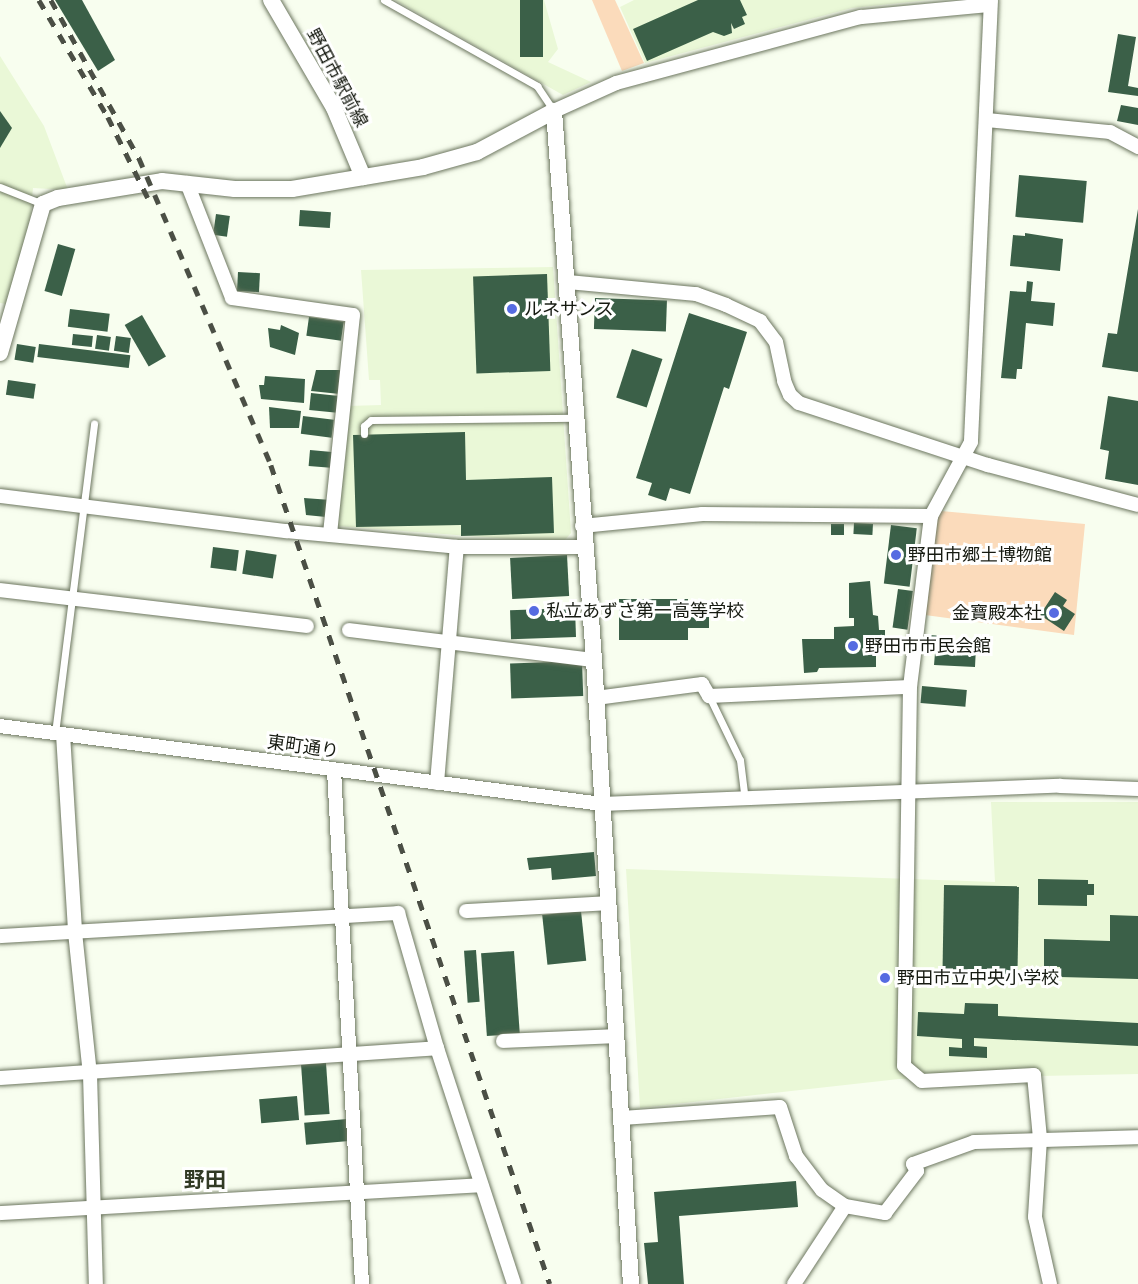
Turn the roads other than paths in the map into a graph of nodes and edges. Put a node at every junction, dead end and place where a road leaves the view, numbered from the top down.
1 (271, 0) edge
2 (384, 0) edge
3 (990, 3) edge
4 (554, 111) junction
5 (987, 120) junction
6 (1138, 147) edge
7 (363, 177) junction
8 (187, 183) junction
9 (0, 187) edge
10 (43, 204) junction
11 (568, 282) junction
12 (0, 352) edge
13 (576, 418) junction
14 (94, 423) dead end
15 (364, 434) dead end
16 (962, 455) junction
17 (0, 496) edge
18 (84, 506) junction
19 (1138, 506) edge
20 (932, 516) junction
21 (582, 526) junction
22 (330, 535) junction
23 (457, 546) junction
24 (584, 547) junction
25 (0, 590) edge
26 (71, 599) junction
27 (307, 626) dead end
28 (349, 630) dead end
29 (448, 642) junction
30 (594, 660) junction
31 (910, 687) junction
32 (709, 696) junction
33 (596, 698) junction
34 (0, 726) edge
35 (59, 733) junction
36 (334, 770) junction
37 (437, 783) junction
38 (1138, 789) edge
39 (910, 792) junction
40 (746, 798) junction
41 (602, 804) junction
42 (608, 903) junction
43 (466, 911) dead end
44 (342, 919) junction
45 (75, 932) junction
46 (0, 936) edge
47 (617, 1036) junction
48 (503, 1041) dead end
49 (436, 1048) junction
50 (350, 1055) junction
51 (90, 1074) junction
52 (0, 1078) edge
53 (622, 1118) junction
54 (1138, 1137) edge
55 (1040, 1139) junction
56 (481, 1185) junction
57 (357, 1195) junction
58 (845, 1206) junction
59 (92, 1208) junction
60 (0, 1213) edge
61 (96, 1284) edge
62 (362, 1284) edge
63 (514, 1284) edge
64 (631, 1284) edge
65 (794, 1284) edge
66 (1050, 1284) edge

1 - 7 street, 野田市駅前線
2 - 4 lane
3 - 4 street
3 - 5 street
4 - 7 street
4 - 11 street
5 - 6 street
5 - 16 street
7 - 8 street
8 - 10 street
8 - 22 street
9 - 10 lane
10 - 12 street
11 - 13 street
11 - 16 street
13 - 15 lane
13 - 21 street
14 - 18 lane
16 - 19 street
16 - 20 street
17 - 18 street
18 - 22 street
18 - 26 lane
20 - 21 street
20 - 31 street
21 - 24 street
22 - 23 street
23 - 24 street
23 - 29 street
24 - 30 street
25 - 26 street
26 - 27 street
26 - 35 lane
28 - 29 street
29 - 30 street
29 - 37 street
30 - 33 street
31 - 32 street
31 - 39 street
32 - 33 street
32 - 40 lane
33 - 41 street
34 - 35 street, 東町通り
35 - 36 street, 東町通り
35 - 45 street
36 - 37 street, 東町通り
36 - 44 street
37 - 41 street, 東町通り
38 - 39 street, 東町通り
39 - 40 street, 東町通り
39 - 55 street
40 - 41 street, 東町通り
41 - 42 street
42 - 43 street
42 - 47 street
44 - 45 street
44 - 49 street
44 - 50 street
45 - 46 street
45 - 51 street
47 - 48 street
47 - 53 street
49 - 50 street
49 - 56 street
50 - 51 street
50 - 57 street
51 - 52 street
51 - 59 street
53 - 58 street
53 - 64 street
54 - 55 street
55 - 58 street
55 - 66 street
56 - 57 street
56 - 63 street
57 - 59 street
57 - 62 street
58 - 65 street
59 - 60 street
59 - 61 street

